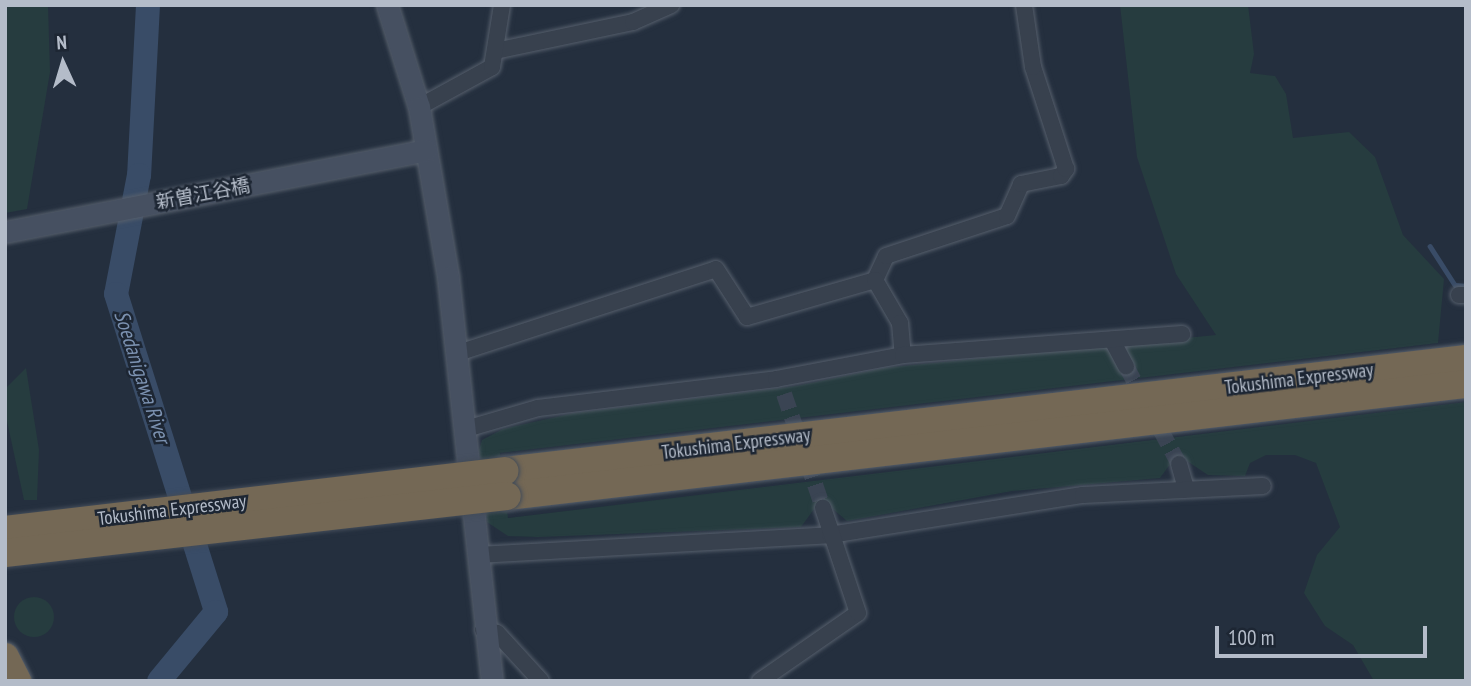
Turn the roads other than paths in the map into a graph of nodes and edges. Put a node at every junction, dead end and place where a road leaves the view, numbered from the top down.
1 (387, 5) edge
2 (502, 5) edge
3 (671, 5) edge
4 (1024, 5) edge
5 (500, 50) junction
6 (419, 107) junction
7 (426, 150) junction
8 (5, 232) edge
9 (874, 279) junction
10 (1182, 334) dead end
11 (1112, 340) junction
12 (458, 353) junction
13 (903, 355) junction
14 (1466, 359) edge
15 (1126, 366) tunnel mouth
16 (776, 379) junction
17 (1466, 384) edge
18 (784, 394) tunnel mouth
19 (466, 429) junction
20 (1179, 464) tunnel mouth
21 (506, 483) junction
22 (1264, 486) dead end
23 (1186, 489) junction
24 (823, 508) tunnel mouth
25 (5, 530) edge
26 (830, 535) junction
27 (5, 553) edge
28 (477, 555) junction
29 (484, 630) junction
30 (5, 657) edge
31 (17, 681) edge
32 (492, 681) edge
33 (541, 681) edge
34 (760, 681) edge

1 - 6 street
2 - 5 street
3 - 5 street
4 - 9 street
5 - 6 street
6 - 7 street
7 - 8 street, 新曽江谷橋
7 - 12 street
9 - 12 street
9 - 13 street
10 - 11 street
11 - 13 street
11 - 15 street
12 - 19 street
13 - 16 street
14 - 21 highway, Tokushima Expressway
16 - 18 street
16 - 19 street
17 - 21 highway, Tokushima Expressway
19 - 28 street
20 - 23 street
21 - 25 highway, Tokushima Expressway, bridge
21 - 27 highway, Tokushima Expressway, bridge
22 - 23 street
23 - 26 street
24 - 26 street
26 - 28 street
26 - 34 street
28 - 29 street
29 - 32 street
29 - 33 street
30 - 31 highway

